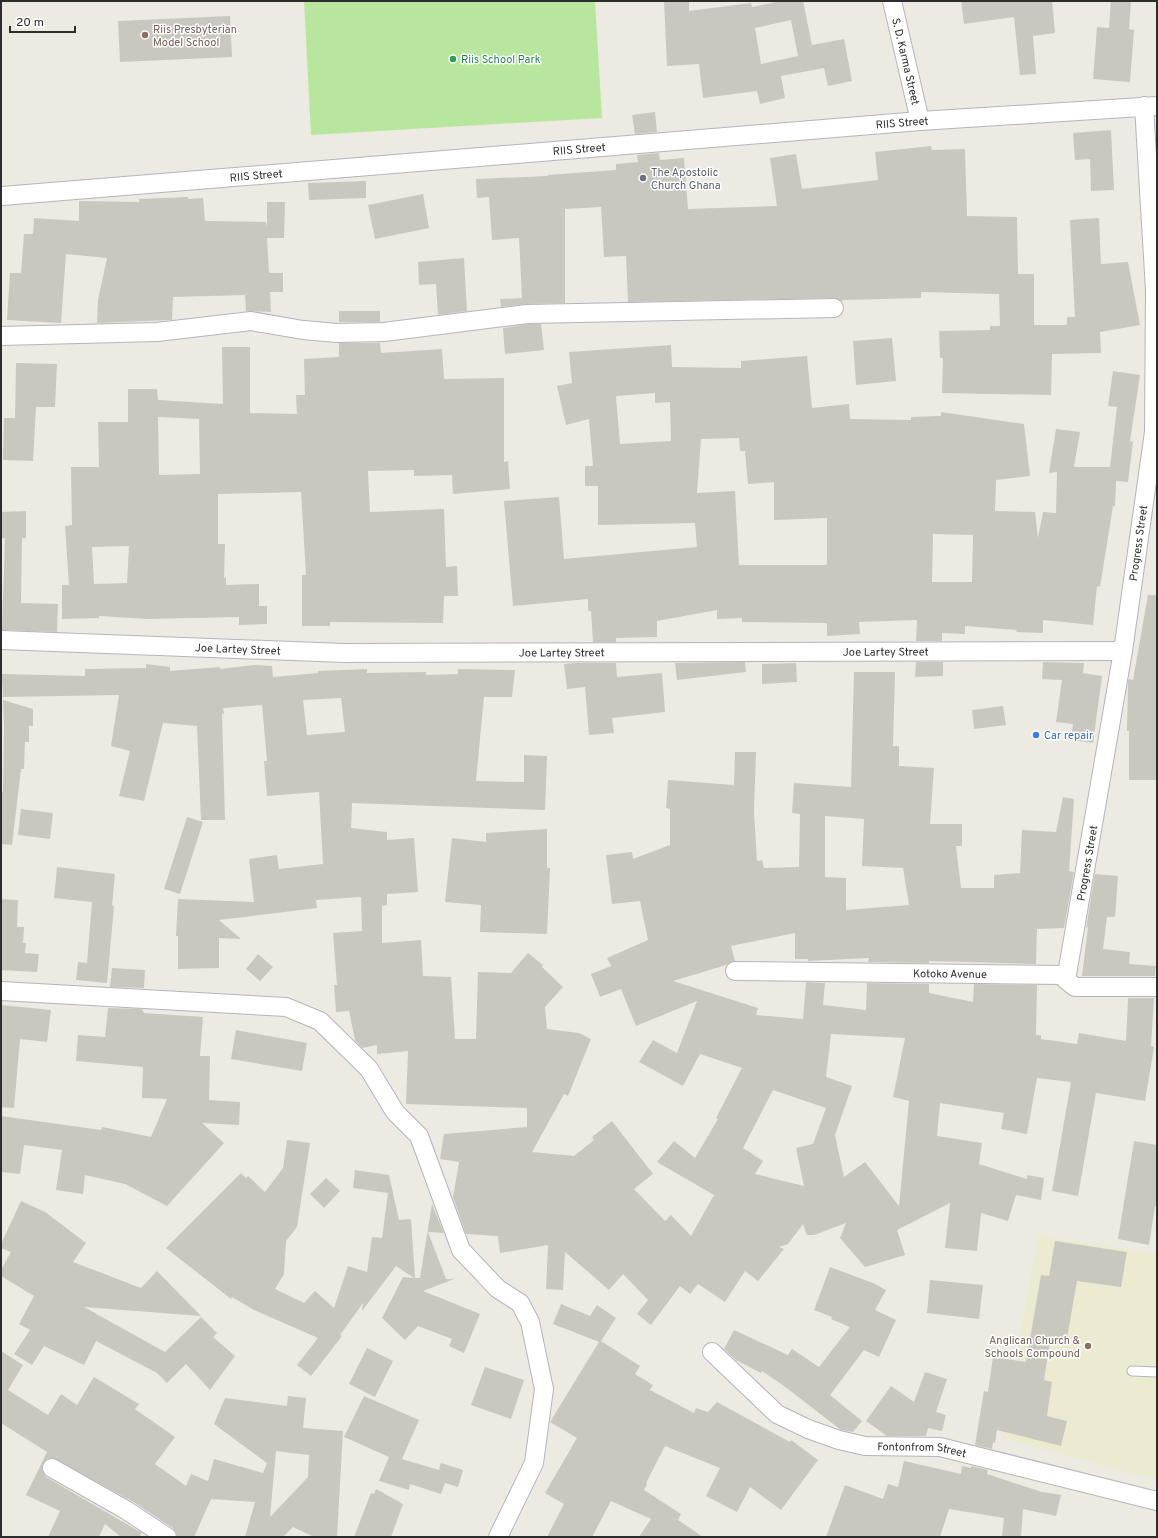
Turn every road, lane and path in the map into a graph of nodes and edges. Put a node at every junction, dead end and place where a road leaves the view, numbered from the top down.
1 (892, 1) edge
2 (1151, 106) edge
3 (920, 121) junction
4 (1, 198) edge
5 (834, 308) dead end
6 (1, 336) edge
7 (1, 640) edge
8 (1123, 651) junction
9 (735, 972) dead end
10 (1067, 975) junction
11 (1157, 987) edge
12 (1, 991) edge
13 (712, 1352) dead end
14 (1132, 1371) dead end
15 (1157, 1372) edge
16 (52, 1468) dead end
17 (1157, 1501) edge
18 (167, 1537) edge
19 (498, 1537) edge

1 - 3 street, S. D. Karma Street
2 - 3 street, RIIS Street
2 - 8 street, Progress Street
3 - 4 street, RIIS Street
5 - 6 street
7 - 8 street, Joe Lartey Street
8 - 10 street, Progress Street
9 - 10 street, Kotoko Avenue
10 - 11 street
12 - 19 street
13 - 17 street, Fontonfrom Street
14 - 15 lane
16 - 18 street

